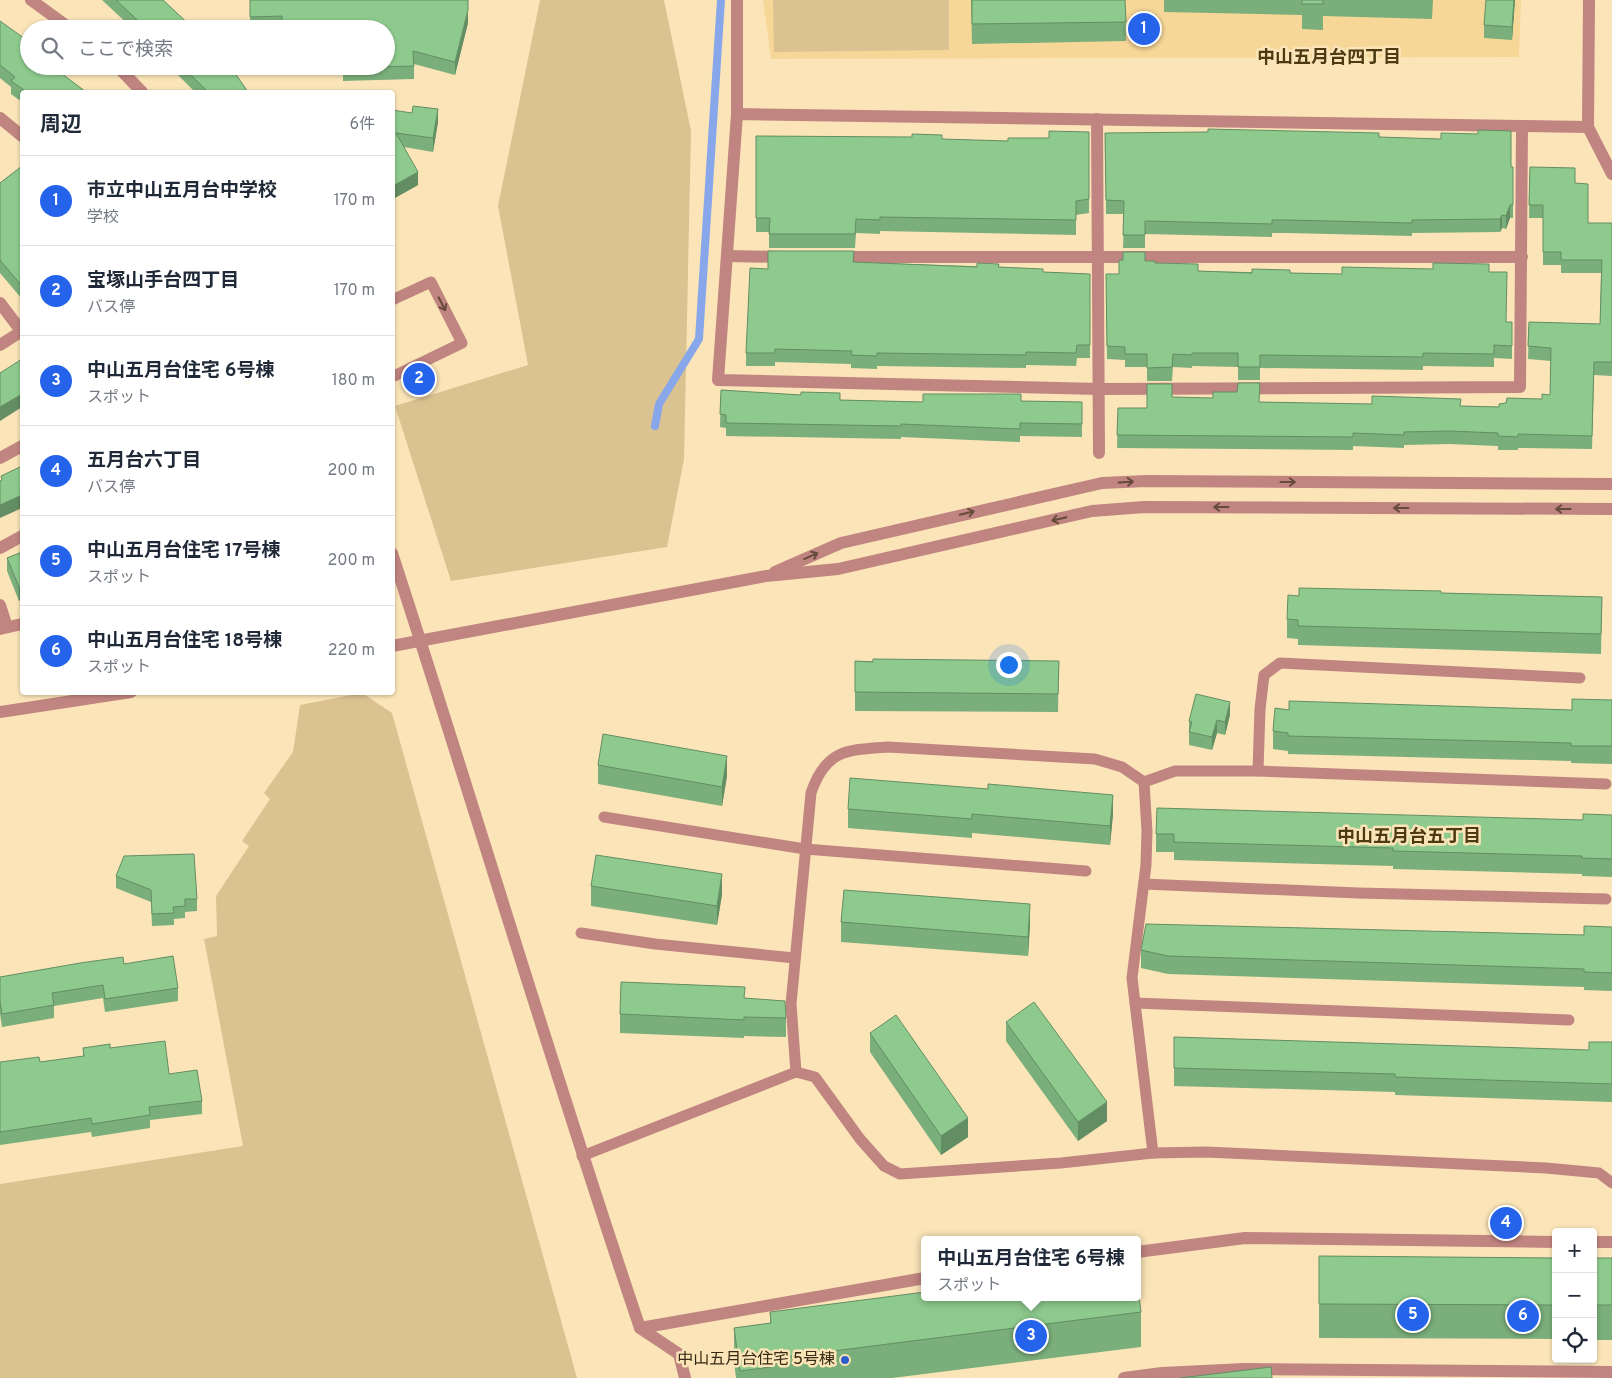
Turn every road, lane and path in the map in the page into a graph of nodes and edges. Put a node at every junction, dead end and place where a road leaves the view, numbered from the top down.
1 (31, 0) edge
2 (737, 0) edge
3 (1589, 0) edge
4 (59, 20) edge
5 (126, 75) edge
6 (140, 90) edge
7 (737, 114) junction
8 (0, 118) edge
9 (1096, 119) junction
10 (1522, 126) junction
11 (1588, 127) junction
12 (20, 134) edge
13 (1612, 174) edge
14 (727, 256) junction
15 (795, 257) edge
16 (824, 257) edge
17 (1522, 257) junction
18 (1098, 258) junction
19 (395, 299) edge
20 (0, 304) edge
21 (20, 329) edge
22 (20, 332) edge
23 (0, 345) edge
24 (395, 376) edge
25 (1098, 389) junction
26 (20, 447) edge
27 (1099, 453) dead end
28 (0, 458) edge
29 (1612, 484) edge
30 (1612, 509) edge
31 (20, 537) edge
32 (0, 548) edge
33 (395, 562) edge
34 (766, 576) junction
35 (0, 604) edge
36 (20, 624) edge
37 (4, 628) edge
38 (421, 641) junction
39 (395, 645) edge
40 (1580, 678) dead end
41 (111, 695) edge
42 (0, 712) edge
43 (1258, 771) junction
44 (1144, 782) junction
45 (1606, 784) dead end
46 (604, 816) dead end
47 (805, 849) junction
48 (1086, 871) dead end
49 (1144, 884) junction
50 (1606, 899) dead end
51 (581, 933) dead end
52 (795, 958) junction
53 (1135, 1002) junction
54 (1569, 1020) dead end
55 (796, 1072) junction
56 (1153, 1153) junction
57 (582, 1156) junction
58 (1612, 1183) edge
59 (1552, 1242) edge
60 (1597, 1242) edge
61 (1612, 1242) edge
62 (1141, 1251) edge
63 (921, 1279) edge
64 (640, 1328) junction
65 (1612, 1372) edge
66 (1595, 1375) edge
67 (685, 1378) edge
68 (1124, 1378) edge

1 - 4 street
2 - 7 street
3 - 11 street
5 - 6 street
7 - 9 street
7 - 14 street
8 - 12 street
9 - 10 street
9 - 18 street
10 - 11 street
10 - 17 street
11 - 13 street
14 - 15 street
14 - 25 street
16 - 18 street
17 - 18 street
17 - 25 street
18 - 25 street
19 -> 24 lane
20 - 21 street
22 - 23 street
25 - 27 street
26 - 28 street
34 -> 29 street
30 -> 34 street
31 - 32 street
33 - 38 street
34 - 38 street
35 - 37 street
36 - 37 street
38 - 39 street
38 - 57 street
40 - 43 lane
41 - 42 street
43 - 44 lane
43 - 45 lane
44 - 47 lane
44 - 49 lane
46 - 47 lane
47 - 48 lane
47 - 52 lane
49 - 50 lane
49 - 53 lane
51 - 52 lane
52 - 55 lane
53 - 54 lane
53 - 56 lane
55 - 56 lane
55 - 57 lane
56 - 58 lane
57 - 64 street
59 - 62 street
60 - 61 street
63 - 64 street
64 - 67 street
65 - 66 street
66 - 68 street

